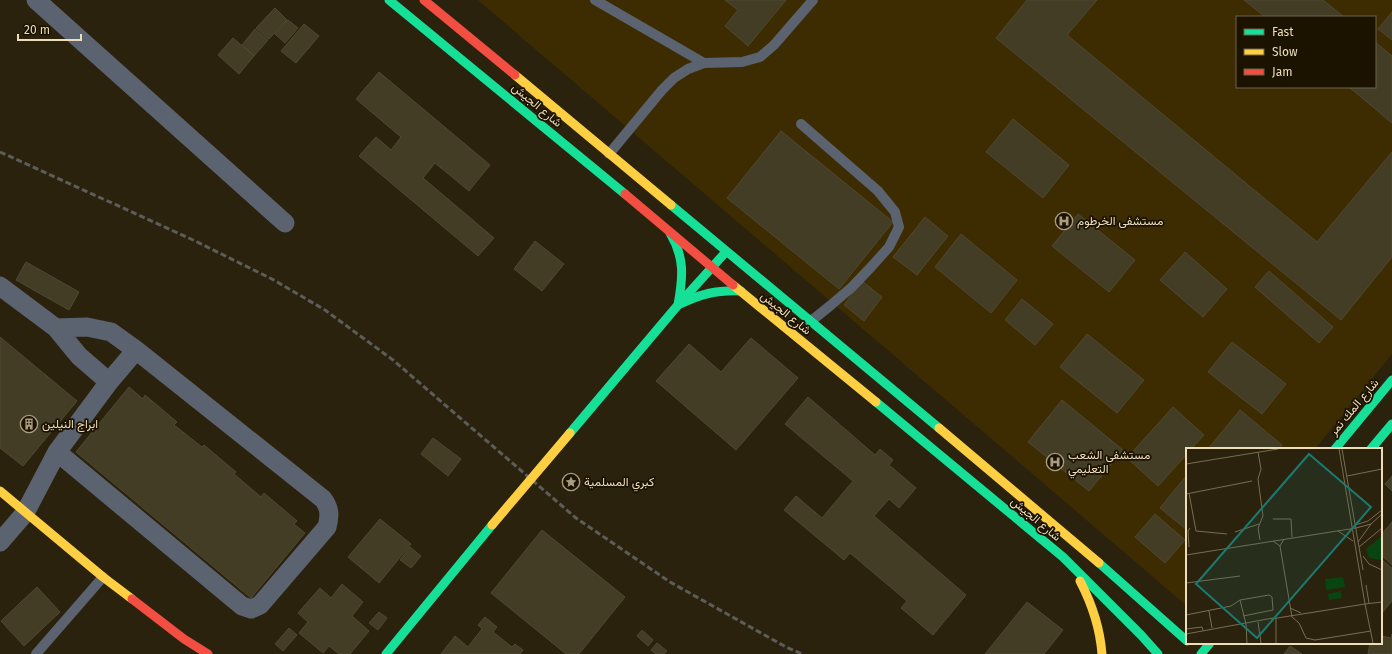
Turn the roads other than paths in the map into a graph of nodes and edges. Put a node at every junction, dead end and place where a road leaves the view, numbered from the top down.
1 (36, 0) edge
2 (389, 0) edge
3 (424, 0) edge
4 (595, 0) edge
5 (813, 0) edge
6 (430, 13) edge
7 (704, 63) junction
8 (801, 124) dead end
9 (609, 154) junction
10 (285, 223) dead end
11 (668, 230) junction
12 (726, 251) junction
13 (712, 267) junction
14 (0, 286) edge
15 (741, 291) junction
16 (678, 305) junction
17 (56, 328) junction
18 (803, 329) junction
19 (136, 350) junction
20 (1392, 380) edge
21 (109, 382) junction
22 (1392, 424) edge
23 (1336, 448) edge
24 (1372, 448) edge
25 (57, 452) junction
26 (0, 491) edge
27 (25, 513) junction
28 (0, 542) edge
29 (1063, 557) junction
30 (103, 577) junction
31 (184, 639) junction
32 (1186, 640) edge
33 (1191, 644) edge
34 (1209, 644) edge
35 (1159, 653) edge
36 (36, 654) edge
37 (194, 654) edge
38 (208, 654) edge
39 (386, 654) edge
40 (1102, 654) edge
41 (1201, 654) edge

1 - 10 street
2 - 6 main road, شارع الجيش
3 - 6 main road, شارع الجيش
4 - 7 lane
5 - 7 lane
6 - 9 main road, شارع الجيش
6 - 11 main road, شارع الجيش
7 - 9 lane
8 - 18 lane
9 - 12 main road, شارع الجيش
11 - 13 main road, شارع الجيش
11 - 16 main road
12 - 13 main road
12 - 18 main road, شارع الجيش
13 - 15 main road, شارع الجيش
13 - 16 main road
14 - 17 street
15 - 16 main road
15 - 18 main road, شارع الجيش
16 - 39 main road, bridge
17 - 19 street
17 - 21 street
18 - 29 main road, شارع الجيش
18 - 32 main road, شارع الجيش
19 - 21 street
19 - 25 street
20 - 23 main road, شارع المك نمر
21 - 25 street
22 - 24 main road
25 - 27 street
26 - 27 main road
27 - 28 street
27 - 30 main road
29 - 35 main road, شارع الجيش
29 - 40 main road
30 - 31 main road
30 - 36 lane
31 - 37 main road
31 - 38 main road
33 - 41 main road
34 - 41 main road

